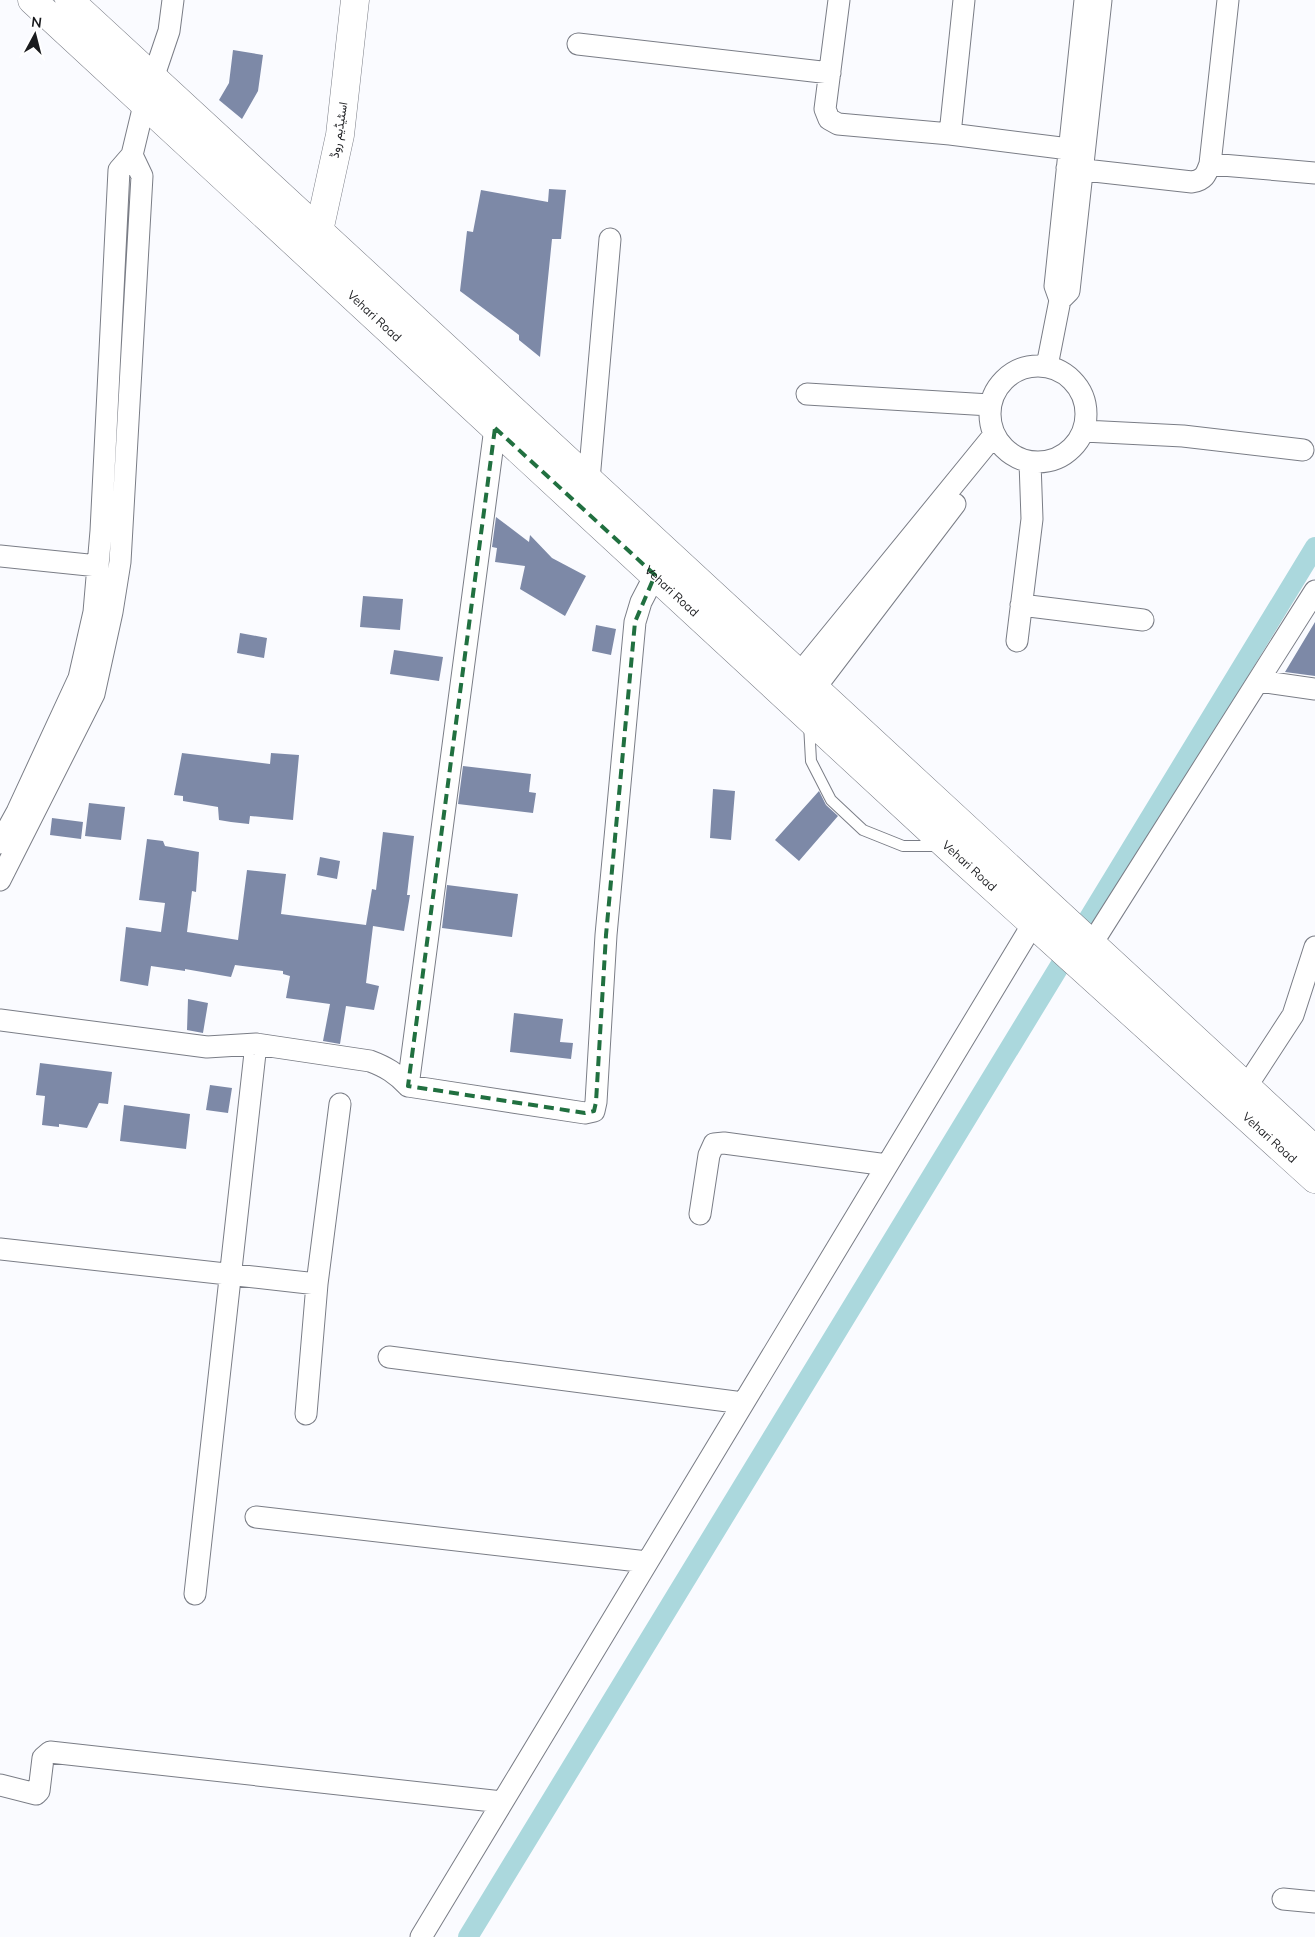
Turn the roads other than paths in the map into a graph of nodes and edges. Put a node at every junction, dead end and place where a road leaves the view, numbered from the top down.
1 (32, 0) edge
2 (70, 0) edge
3 (173, 0) edge
4 (355, 0) edge
5 (839, 0) edge
6 (964, 0) edge
7 (1085, 0) edge
8 (1101, 0) edge
9 (1228, 0) edge
10 (578, 44) dead end
11 (830, 73) junction
12 (154, 78) junction
13 (144, 104) junction
14 (950, 134) junction
15 (132, 156) junction
16 (1073, 163) junction
17 (1210, 164) junction
18 (1315, 173) edge
19 (319, 231) junction
20 (610, 239) dead end
21 (307, 256) junction
22 (1047, 366) junction
23 (807, 394) dead end
24 (990, 405) junction
25 (495, 428) junction
26 (1084, 431) junction
27 (998, 440) junction
28 (1304, 450) dead end
29 (1030, 462) junction
30 (589, 480) junction
31 (0, 556) edge
32 (98, 566) junction
33 (655, 575) junction
34 (1315, 591) edge
35 (1021, 605) junction
36 (1143, 620) dead end
37 (1017, 641) dead end
38 (808, 680) junction
39 (1259, 681) junction
40 (1315, 689) edge
41 (808, 718) junction
42 (9, 811) edge
43 (961, 841) junction
44 (0, 843) edge
45 (0, 880) edge
46 (1035, 923) junction
47 (1091, 946) junction
48 (1315, 947) edge
49 (0, 1020) edge
50 (256, 1044) junction
51 (408, 1086) junction
52 (1246, 1087) junction
53 (340, 1104) dead end
54 (1315, 1150) edge
55 (887, 1165) junction
56 (1315, 1180) edge
57 (700, 1214) dead end
58 (0, 1249) edge
59 (229, 1274) junction
60 (317, 1284) junction
61 (389, 1357) dead end
62 (743, 1403) junction
63 (306, 1414) dead end
64 (256, 1517) dead end
65 (647, 1562) junction
66 (195, 1594) dead end
67 (0, 1785) edge
68 (502, 1802) junction
69 (1282, 1899) dead end
70 (1315, 1902) edge
71 (421, 1937) edge

1 - 13 main road, Vehari Road
2 - 12 main road, Vehari Road
3 - 12 street
4 - 19 main road, اسٹیڈیم روڈ
5 - 11 street
6 - 14 street
7 - 16 street
8 - 16 street
9 - 17 street
10 - 11 street
11 - 14 street
12 - 13 street
12 - 19 main road, Vehari Road
13 - 15 street
13 - 21 main road, Vehari Road
14 - 16 street
15 - 32 street
15 - 45 street
16 - 17 street
16 - 22 street
17 - 18 street
19 - 21 main road, اسٹیڈیم روڈ
19 - 30 main road, Vehari Road
20 - 30 street
21 - 25 main road, Vehari Road
22 - 24 street
22 - 26 street
23 - 24 street
24 - 27 street
25 - 33 main road, Vehari Road
25 - 51 street
26 - 28 street
26 - 29 street
27 - 29 street
27 - 38 street
29 - 35 street
30 - 38 main road, Vehari Road
31 - 32 street
32 - 42 street
33 - 41 main road, Vehari Road
33 - 51 street
34 - 39 street
35 - 36 street
35 - 37 street
38 - 41 lane
38 - 43 main road, Vehari Road
39 - 40 street
39 - 47 street
41 - 43 main road, Vehari Road
41 - 43 lane
42 - 44 street
43 - 46 main road, Vehari Road
43 - 47 main road, Vehari Road
46 - 55 street
46 - 56 main road, Vehari Road
47 - 52 main road, Vehari Road
48 - 52 street
49 - 50 street
50 - 51 street
50 - 59 street
52 - 54 main road, Vehari Road
53 - 60 street
55 - 57 street
55 - 62 street
58 - 59 street
59 - 60 street
59 - 66 street
60 - 63 street
61 - 62 street
62 - 65 street
64 - 65 street
65 - 68 street
67 - 68 street
68 - 71 street
69 - 70 street

